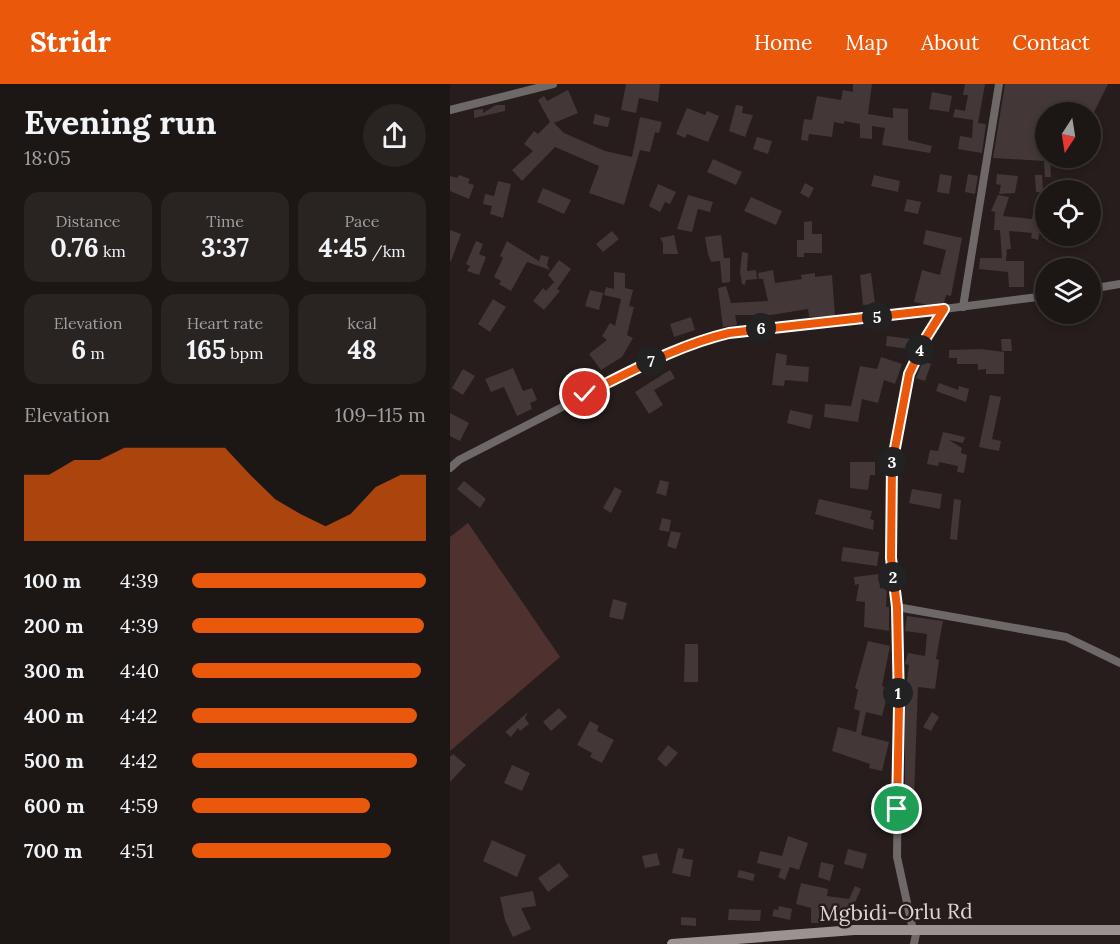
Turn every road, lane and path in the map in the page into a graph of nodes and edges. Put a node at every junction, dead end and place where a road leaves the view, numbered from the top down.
1 (553, 84) edge
2 (999, 84) edge
3 (450, 111) edge
4 (1120, 284) edge
5 (1101, 287) edge
6 (1035, 297) edge
7 (963, 307) junction
8 (944, 309) junction
9 (450, 456) edge
10 (459, 460) junction
11 (450, 468) edge
12 (897, 607) junction
13 (1120, 663) edge
14 (915, 930) junction
15 (1120, 930) edge
16 (672, 944) edge
17 (914, 944) edge

1 - 3 street
2 - 7 street
4 - 5 street
6 - 7 street
7 - 8 street
8 - 10 street
8 - 12 street
9 - 10 street
10 - 11 street
12 - 13 street
12 - 14 street
14 - 15 main road, Mgbidi-Orlu Rd
14 - 16 main road, Mgbidi-Orlu Rd
14 - 17 street

